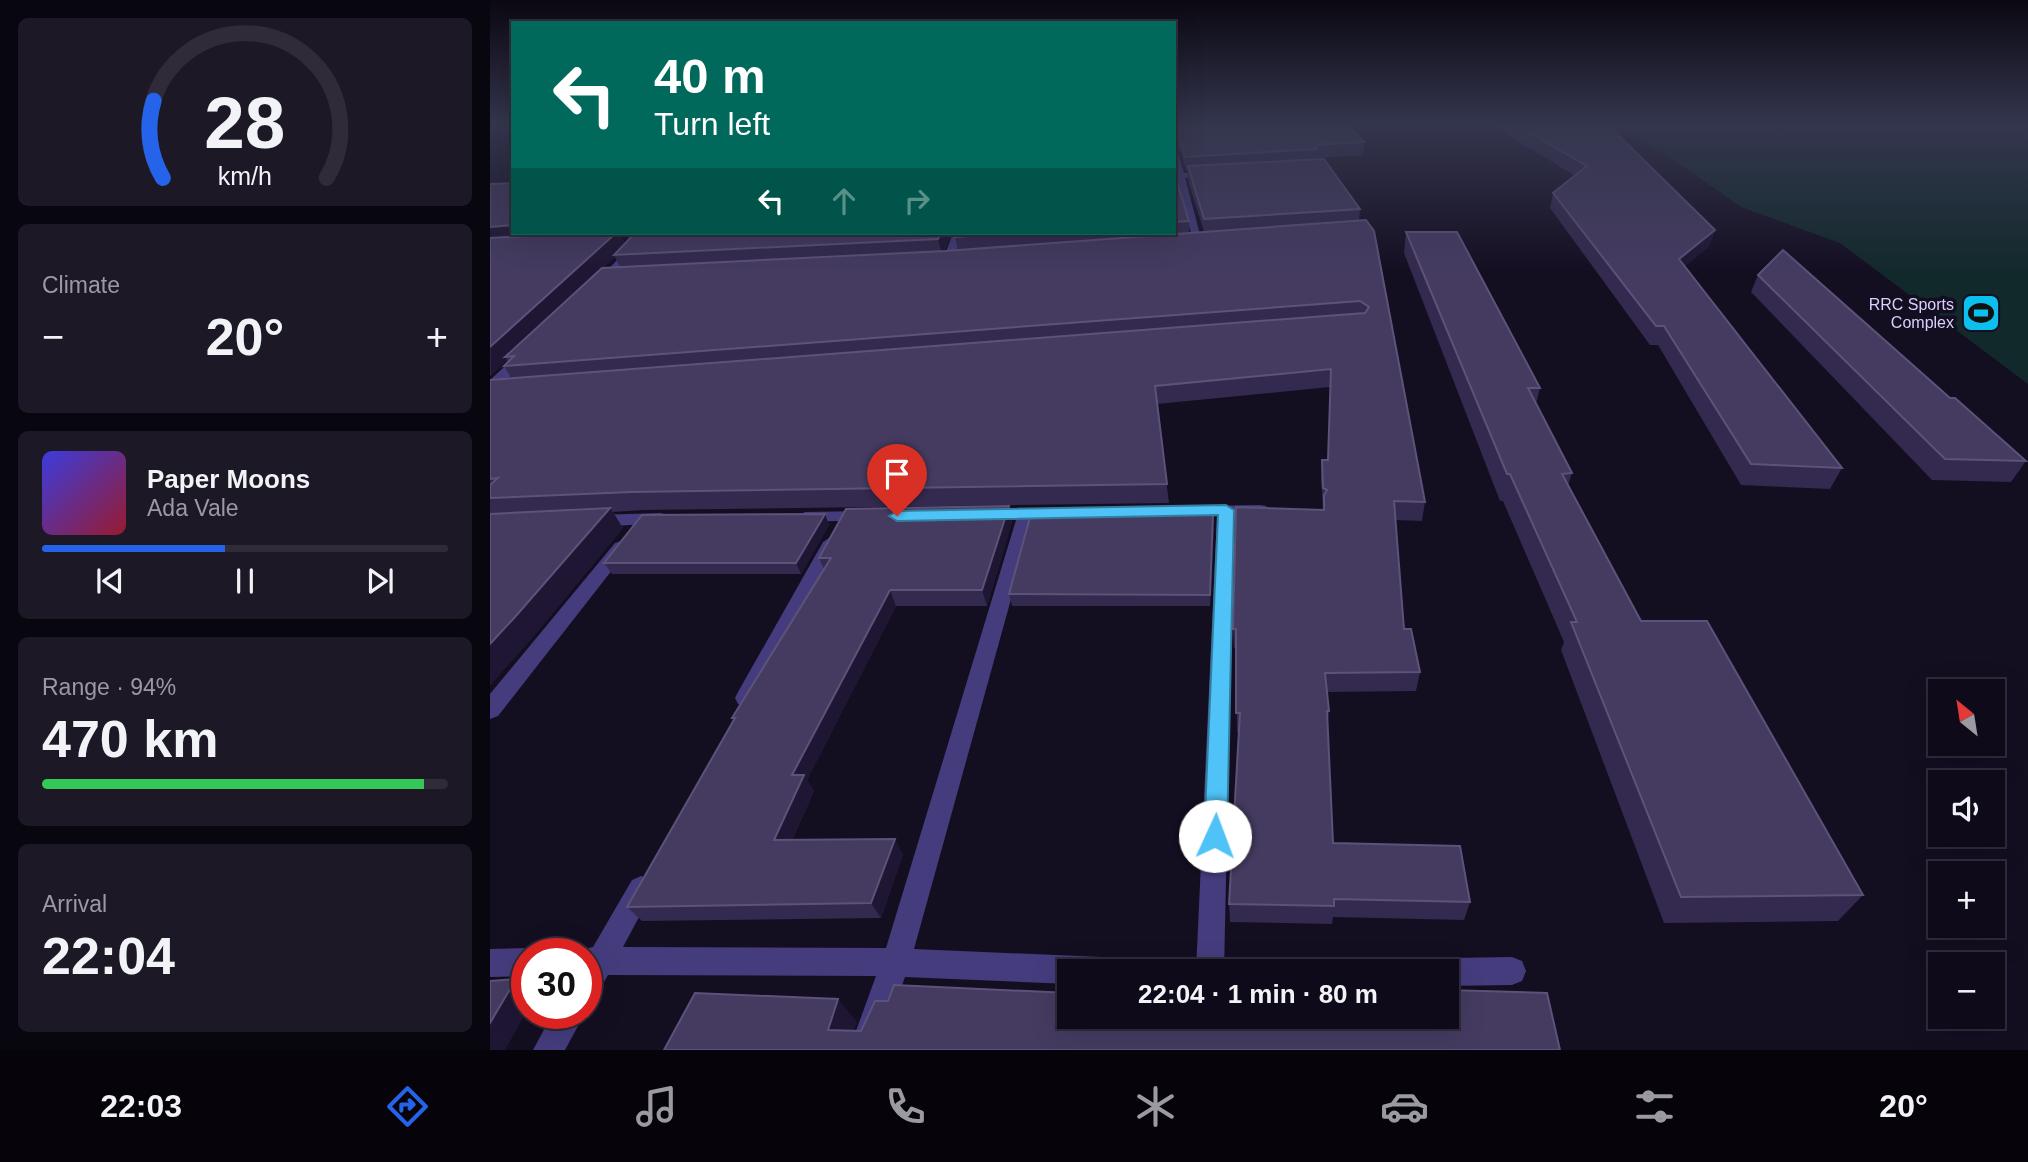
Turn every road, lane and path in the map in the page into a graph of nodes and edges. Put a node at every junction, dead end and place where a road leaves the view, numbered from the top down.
1 (1206, 174) edge
2 (1179, 176) joint
3 (957, 235) edge
4 (645, 236) edge
5 (628, 240) edge
6 (1198, 240) junction
7 (1212, 240) edge
8 (1184, 241) edge
9 (962, 258) edge
10 (934, 260) edge
11 (948, 260) junction
12 (606, 278) junction
13 (619, 278) edge
14 (586, 297) edge
15 (528, 352) edge
16 (495, 391) edge
17 (1226, 510) junction
18 (1276, 510) edge
19 (1133, 512) edge
20 (1066, 514) edge
21 (971, 515) edge
22 (1027, 515) junction
23 (887, 516) edge
24 (792, 517) edge
25 (845, 517) junction
26 (643, 519) junction
27 (684, 519) edge
28 (574, 522) edge
29 (490, 710) edge
30 (733, 721) edge
31 (654, 865) edge
32 (602, 948) edge
33 (1210, 959) edge
34 (602, 961) edge
35 (511, 962) edge
36 (896, 962) junction
37 (490, 963) edge
38 (1057, 969) edge
39 (1512, 971) dead end
40 (1459, 972) edge
41 (560, 1029) edge
42 (548, 1050) edge
43 (864, 1050) edge

1 - 2 street
2 - 6 street
3 - 11 street
4 - 5 street
4 - 12 street
6 - 7 street
6 - 8 street
9 - 11 street
10 - 11 street
12 - 13 street
12 - 14 street
15 - 16 street
17 - 18 street
17 - 19 street
17 - 33 street
20 - 22 street
21 - 22 street
22 - 36 street
23 - 25 street
24 - 25 street
25 - 30 street
26 - 27 street
26 - 28 street
26 - 29 street
31 - 32 street
34 - 36 street
35 - 37 street
36 - 38 street
36 - 43 street
39 - 40 street
41 - 42 street

